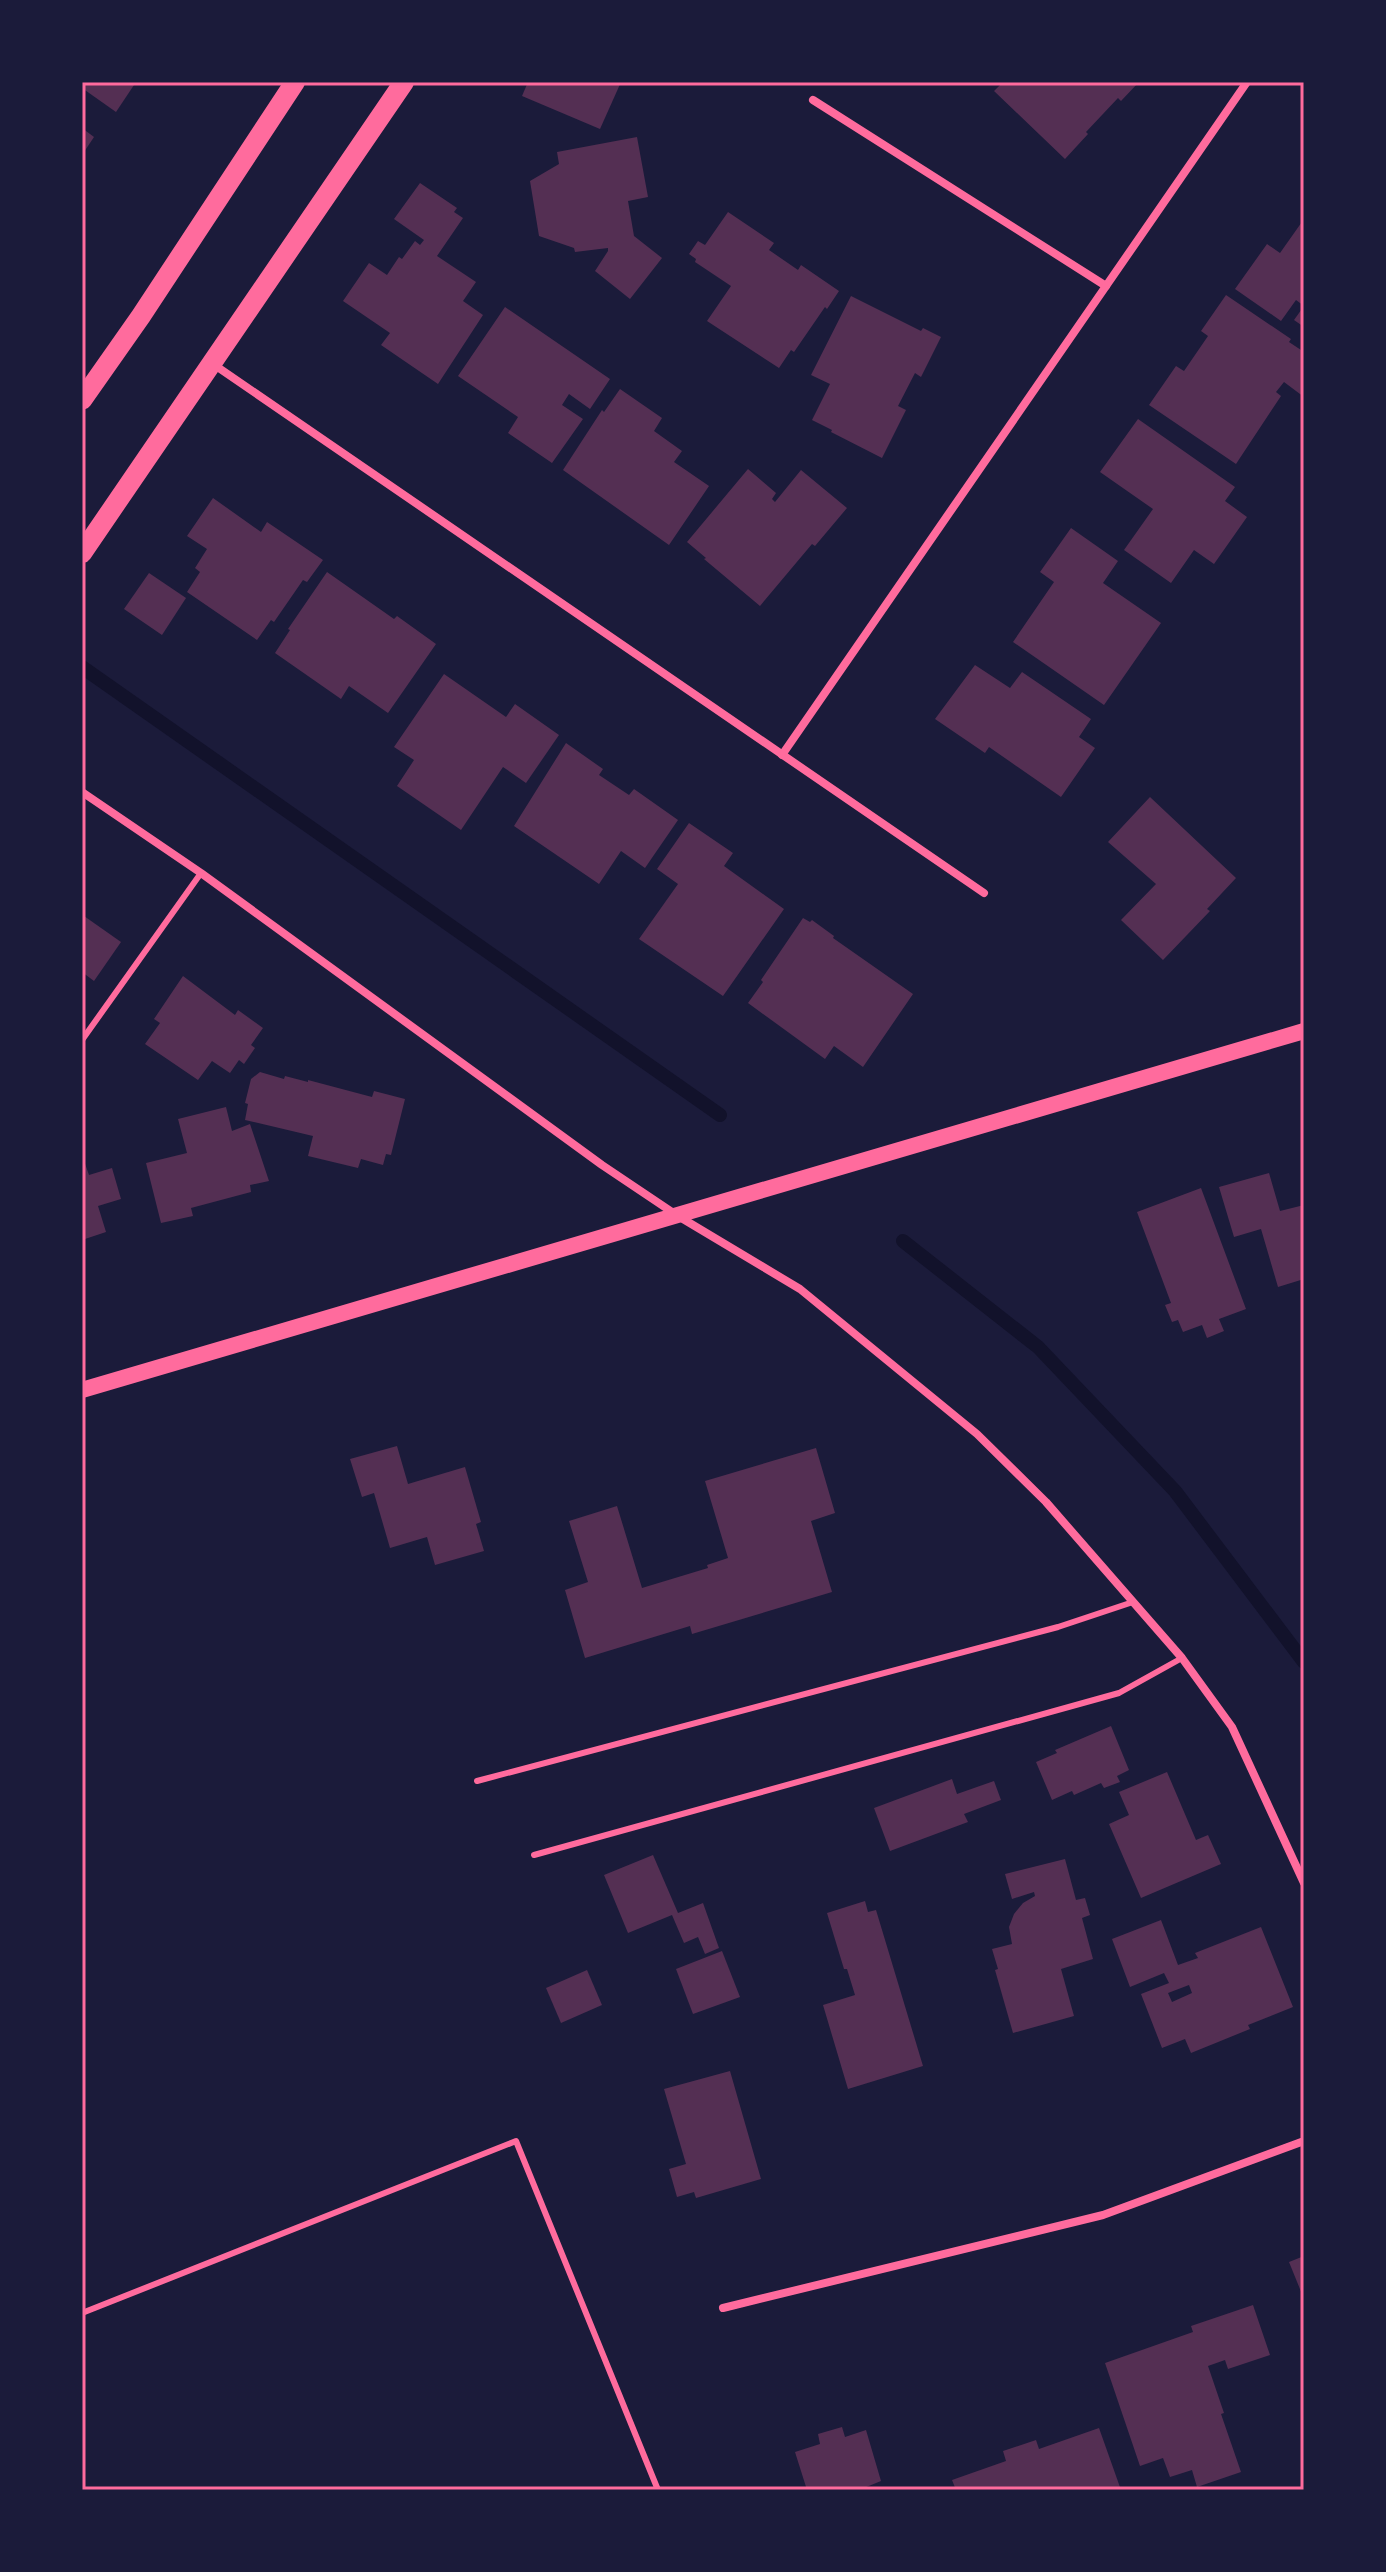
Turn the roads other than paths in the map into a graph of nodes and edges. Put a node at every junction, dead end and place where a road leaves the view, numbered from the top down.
1 (295, 82) edge
2 (404, 82) edge
3 (1247, 82) edge
4 (813, 100) dead end
5 (1106, 286) junction
6 (213, 364) junction
7 (82, 400) edge
8 (82, 553) edge
9 (782, 755) junction
10 (82, 792) edge
11 (201, 873) junction
12 (984, 893) dead end
13 (1304, 1031) edge
14 (82, 1040) edge
15 (678, 1216) junction
16 (82, 1390) edge
17 (1133, 1602) junction
18 (1182, 1658) junction
19 (477, 1781) dead end
20 (534, 1855) dead end
21 (1304, 1883) edge
22 (1304, 2141) edge
23 (723, 2308) dead end
24 (82, 2313) edge
25 (658, 2490) edge

1 - 7 main road
2 - 6 main road
3 - 5 street
4 - 5 street
5 - 9 street
6 - 8 main road
6 - 9 street
9 - 12 street
10 - 11 street
11 - 14 lane
11 - 15 street
13 - 15 main road
15 - 16 main road
15 - 17 street
17 - 18 street
17 - 19 lane
18 - 20 lane
18 - 21 street
22 - 23 street
24 - 25 lane

